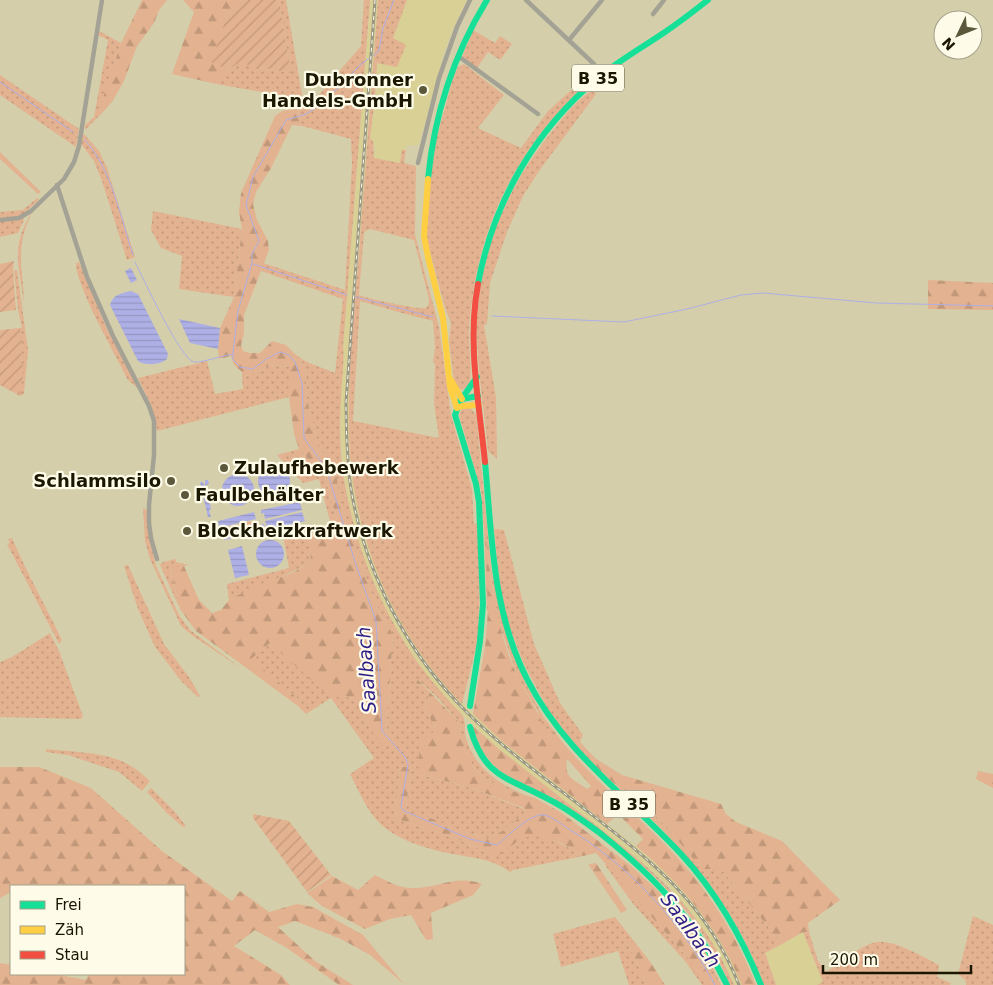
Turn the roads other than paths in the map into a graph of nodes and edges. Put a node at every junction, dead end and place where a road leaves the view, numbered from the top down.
1 (102, 0) edge
2 (470, 0) edge
3 (487, 0) edge
4 (526, 0) edge
5 (602, 0) edge
6 (664, 0) edge
7 (708, 0) edge
8 (653, 14) dead end
9 (568, 40) junction
10 (458, 56) junction
11 (594, 64) dead end
12 (538, 114) dead end
13 (418, 163) dead end
14 (57, 185) junction
15 (0, 220) edge
16 (448, 374) junction
17 (477, 377) junction
18 (478, 396) junction
19 (462, 399) junction
20 (479, 405) junction
21 (456, 408) junction
22 (157, 559) dead end
23 (470, 706) dead end
24 (470, 727) dead end
25 (727, 985) edge
26 (761, 985) edge

1 - 14 street
2 - 13 street
3 - 10 main road
4 - 9 street
5 - 9 street
6 - 8 street
7 - 17 main road, B 35
9 - 11 street
10 - 12 street
10 - 16 main road
14 - 15 street
14 - 22 street
16 - 19 main road
16 - 21 main road
17 - 18 main road, B 35
17 - 19 main road
18 - 19 main road
18 - 20 main road, B 35
19 - 21 main road
20 - 21 main road
20 - 26 main road, B 35
21 - 23 main road
24 - 25 main road

